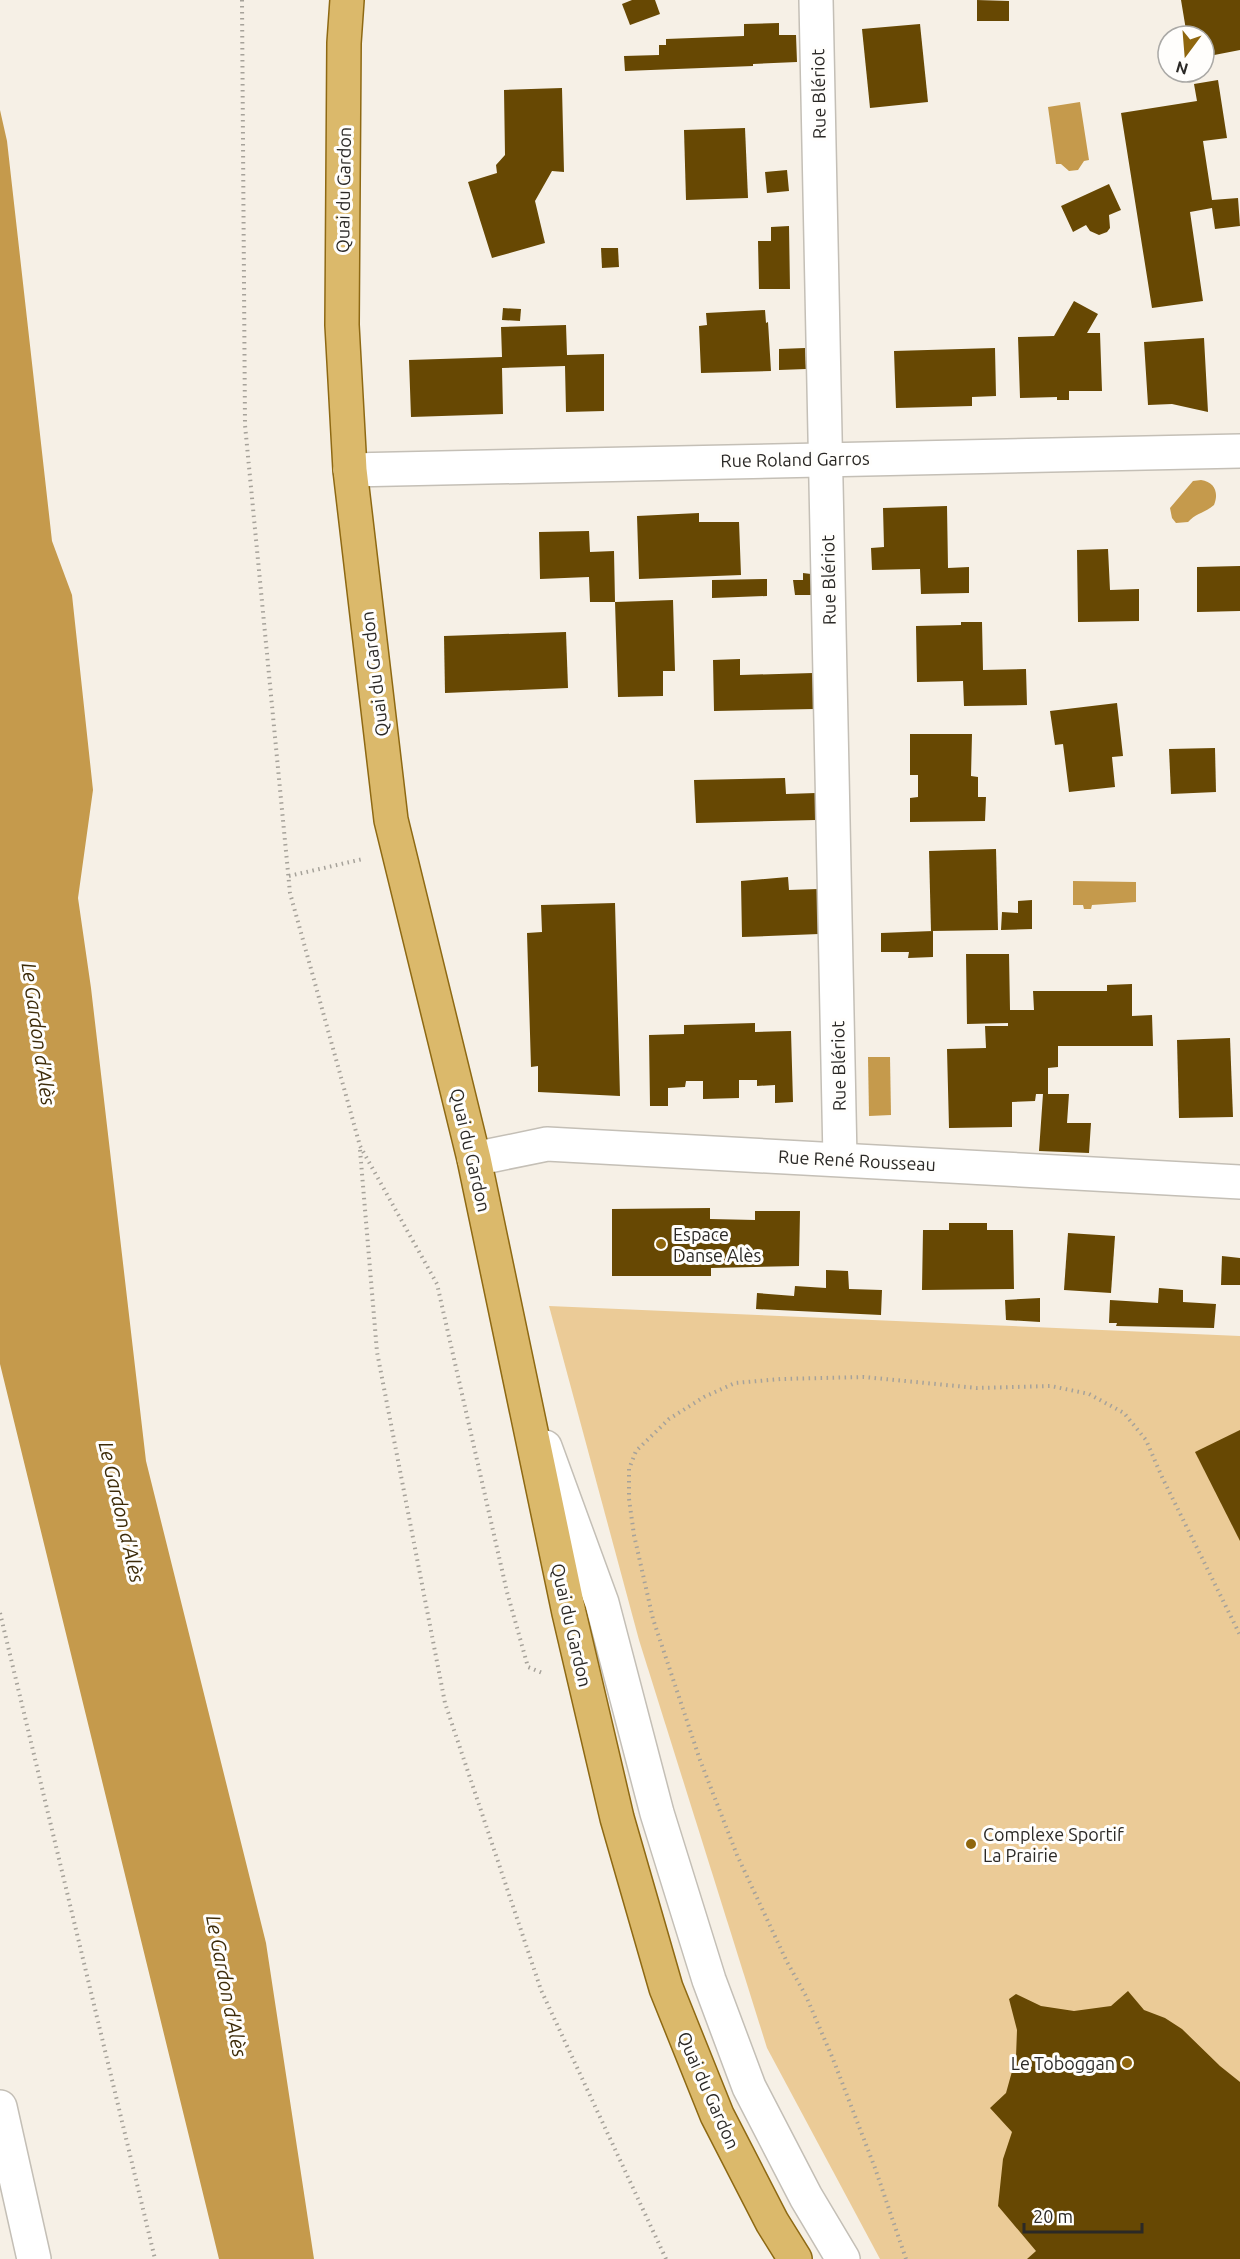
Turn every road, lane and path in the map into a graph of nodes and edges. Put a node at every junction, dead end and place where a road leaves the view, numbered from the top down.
1 (242, 0) edge
2 (347, 0) edge
3 (816, 0) edge
4 (1240, 451) edge
5 (825, 458) junction
6 (350, 470) junction
7 (373, 856) dead end
8 (289, 876) junction
9 (360, 1146) junction
10 (474, 1159) junction
11 (840, 1159) junction
12 (1240, 1182) edge
13 (518, 1374) junction
14 (0, 1613) edge
15 (1240, 1635) edge
16 (588, 1694) junction
17 (0, 2107) edge
18 (34, 2259) edge
19 (155, 2259) edge
20 (666, 2259) edge
21 (795, 2259) edge
22 (843, 2259) edge
23 (906, 2259) edge

1 - 8 path
2 - 6 main road, Quai du Gardon
3 - 5 street, Rue Blériot
4 - 5 street, Rue Roland Garros
5 - 6 street, Rue Roland Garros
5 - 11 street, Rue Blériot
6 - 10 main road, Quai du Gardon
7 - 8 path
8 - 9 path
9 - 16 path
9 - 20 path
10 - 11 street, Rue René Rousseau
10 - 13 main road, Quai du Gardon
11 - 12 street, Rue René Rousseau
13 - 16 main road, Quai du Gardon
13 - 22 street
14 - 19 path
15 - 23 path
16 - 21 main road, Quai du Gardon
17 - 18 street

